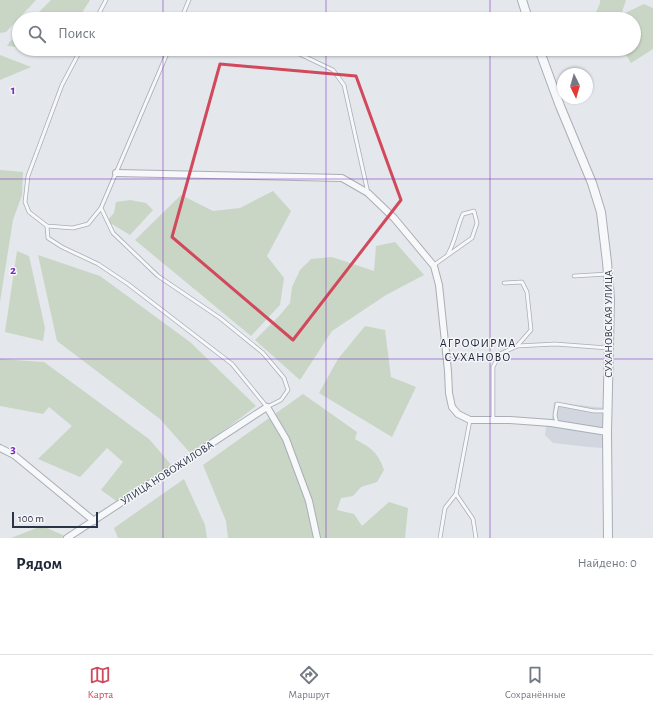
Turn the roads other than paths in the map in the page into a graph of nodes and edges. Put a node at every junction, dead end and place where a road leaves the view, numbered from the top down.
1 (106, 0) edge
2 (189, 0) edge
3 (522, 0) edge
4 (100, 12) edge
5 (184, 12) edge
6 (526, 12) edge
7 (77, 56) edge
8 (166, 56) edge
9 (304, 56) edge
10 (542, 56) edge
11 (116, 172) junction
12 (368, 193) junction
13 (101, 208) junction
14 (48, 226) junction
15 (448, 254) junction
16 (434, 266) junction
17 (608, 274) junction
18 (574, 276) dead end
19 (504, 283) dead end
20 (516, 346) junction
21 (609, 348) junction
22 (267, 407) junction
23 (608, 411) junction
24 (470, 420) junction
25 (493, 420) junction
26 (558, 424) junction
27 (607, 432) junction
28 (0, 448) edge
29 (456, 494) junction
30 (94, 521) junction
31 (67, 538) edge
32 (317, 538) edge
33 (440, 538) edge
34 (476, 538) edge
35 (608, 538) edge

1 - 4 lane
2 - 5 lane
3 - 6 street
7 - 14 lane
8 - 11 lane
9 - 12 lane
10 - 17 street, СУХАНОВСКАЯ УЛИЦА
11 - 12 street
11 - 13 lane
12 - 16 street
13 - 14 lane
13 - 22 lane
14 - 22 lane
15 - 15 lane
15 - 16 lane
16 - 24 street
17 - 18 lane
17 - 21 street, СУХАНОВСКАЯ УЛИЦА
19 - 20 lane
20 - 21 lane
20 - 25 lane
21 - 23 street, СУХАНОВСКАЯ УЛИЦА
22 - 30 street, УЛИЦА НОВОЖИЛОВА
22 - 32 street
23 - 26 lane
23 - 27 street, СУХАНОВСКАЯ УЛИЦА
24 - 25 street
24 - 29 lane
25 - 26 street
26 - 27 street
27 - 35 street, СУХАНОВСКАЯ УЛИЦА
28 - 30 street
29 - 33 lane
29 - 34 lane
30 - 31 street, УЛИЦА НОВОЖИЛОВА

